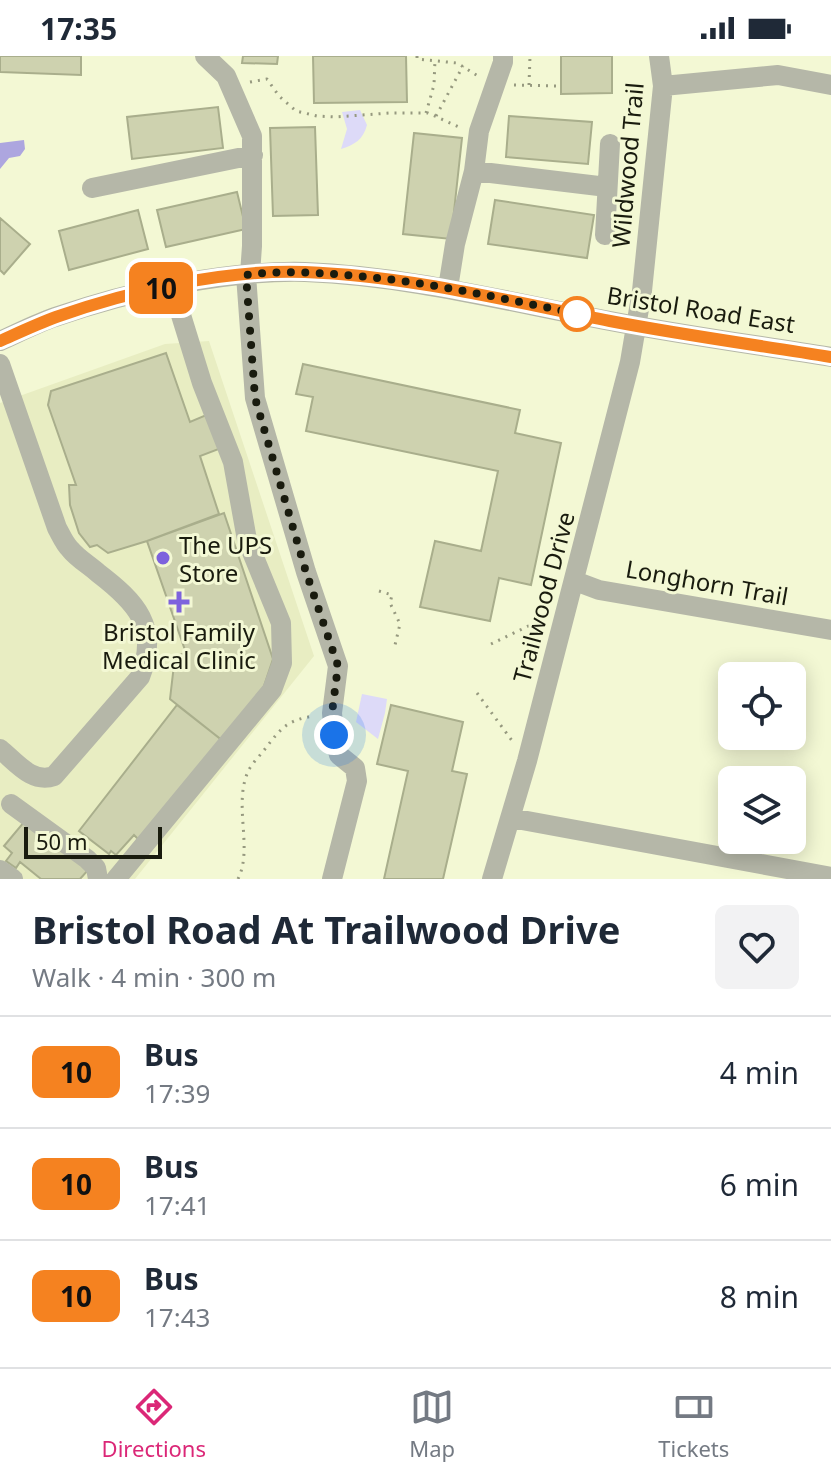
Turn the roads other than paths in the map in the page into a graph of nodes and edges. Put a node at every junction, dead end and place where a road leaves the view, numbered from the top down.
1 (205, 56) edge
2 (503, 56) edge
3 (659, 56) edge
4 (831, 85) edge
5 (663, 86) junction
6 (610, 144) dead end
7 (253, 155) junction
8 (474, 171) junction
9 (607, 187) junction
10 (92, 188) dead end
11 (605, 235) dead end
12 (248, 274) junction
13 (172, 286) junction
14 (448, 288) junction
15 (636, 325) junction
16 (0, 341) edge
17 (831, 357) edge
18 (0, 364) edge
19 (575, 581) junction
20 (831, 630) edge
21 (0, 749) edge
22 (11, 804) dead end
23 (511, 818) junction
24 (0, 870) edge
25 (831, 877) edge
26 (13, 879) edge
27 (98, 879) edge
28 (116, 879) edge
29 (332, 879) edge
30 (492, 879) edge

1 - 7 street
2 - 8 street
3 - 5 street, Wildwood Trail
4 - 5 street
5 - 15 street, Wildwood Trail
6 - 9 street
7 - 10 street
7 - 12 street
8 - 9 street
8 - 14 street
9 - 11 street
12 - 13 street, Bristol Road East
12 - 14 street, Bristol Road East
12 - 29 street
13 - 16 street, Bristol Road East
13 - 28 street
14 - 15 street, Bristol Road East
15 - 17 street, Bristol Road East
15 - 19 street, Trailwood Drive
18 - 21 street
19 - 20 street, Longhorn Trail
19 - 23 street, Trailwood Drive
22 - 27 street
23 - 25 street
23 - 30 street, Trailwood Drive
24 - 26 street

